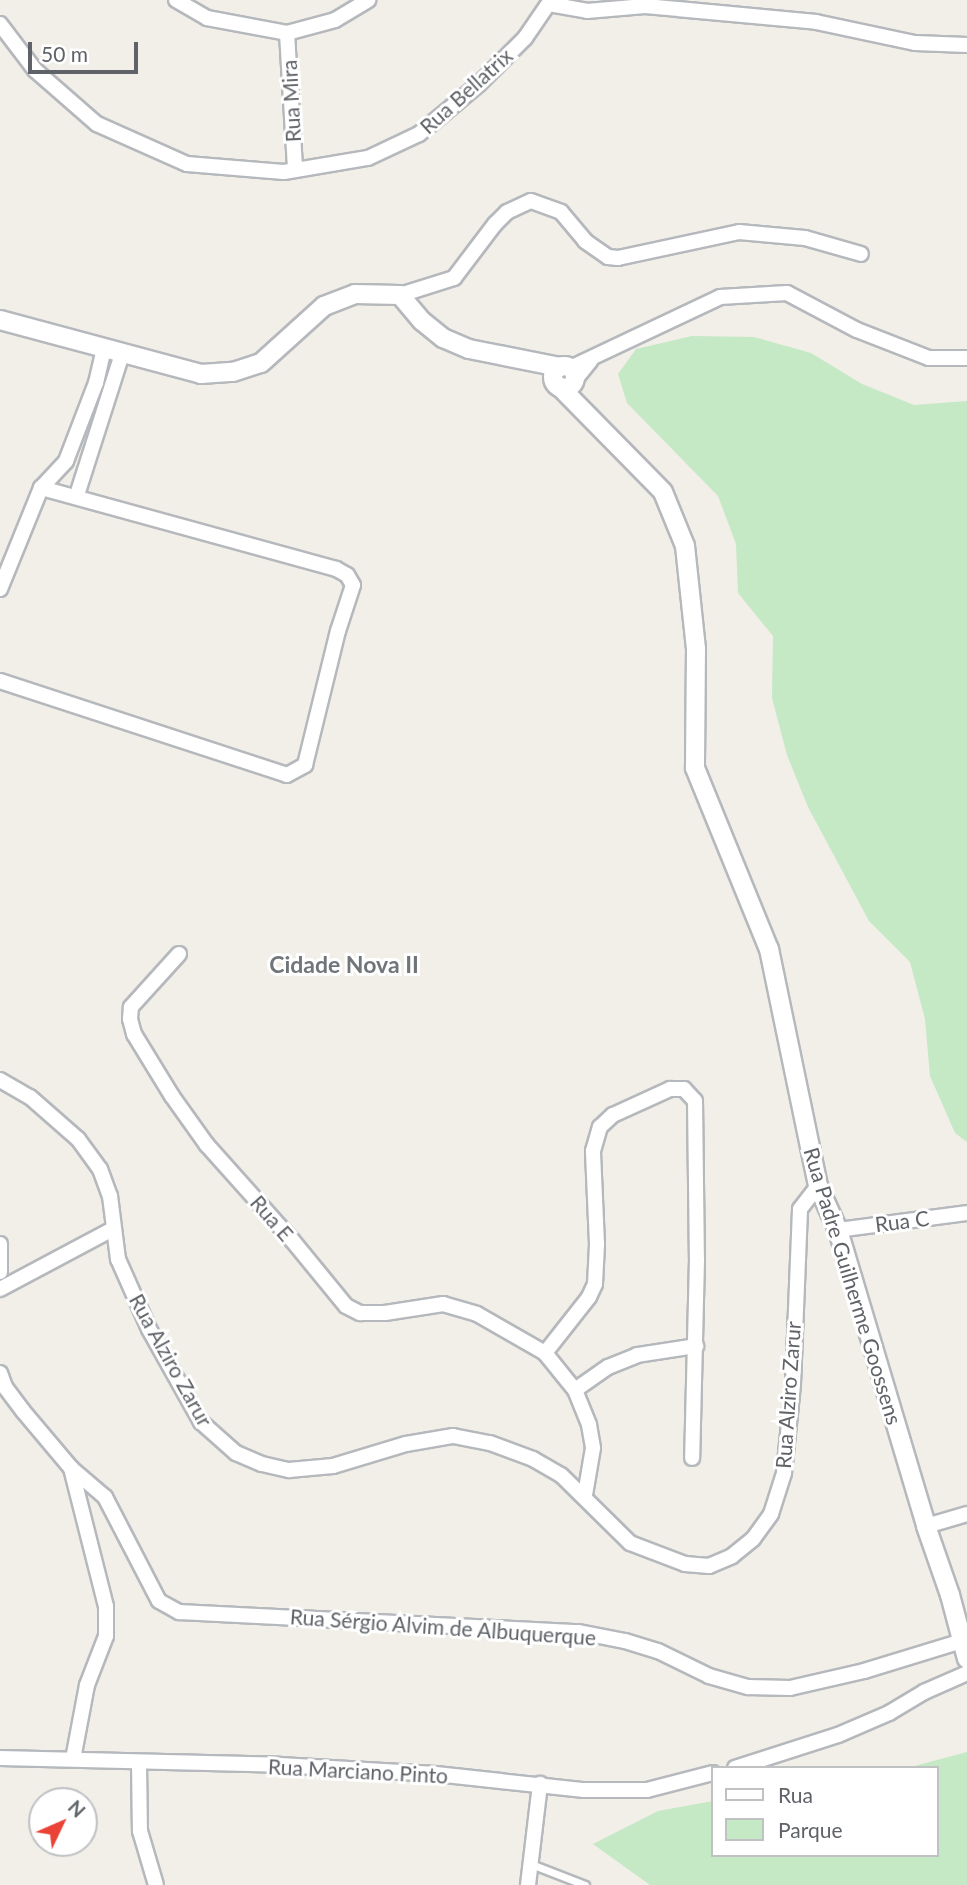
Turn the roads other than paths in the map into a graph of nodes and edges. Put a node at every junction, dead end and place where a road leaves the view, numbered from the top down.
1 (176, 0) edge
2 (368, 0) edge
3 (550, 2) edge
4 (0, 24) edge
5 (287, 33) junction
6 (967, 45) edge
7 (295, 169) junction
8 (860, 254) dead end
9 (400, 295) junction
10 (0, 320) edge
11 (104, 349) junction
12 (122, 354) junction
13 (967, 358) edge
14 (565, 378) junction
15 (41, 488) junction
16 (76, 495) junction
17 (0, 589) edge
18 (0, 681) edge
19 (179, 954) dead end
20 (0, 1080) edge
21 (818, 1186) junction
22 (967, 1213) edge
23 (113, 1229) junction
24 (838, 1230) junction
25 (0, 1244) edge
26 (0, 1272) edge
27 (0, 1289) edge
28 (696, 1346) junction
29 (545, 1353) junction
30 (0, 1373) edge
31 (575, 1390) junction
32 (692, 1458) dead end
33 (71, 1468) junction
34 (585, 1496) junction
35 (967, 1514) edge
36 (926, 1526) junction
37 (961, 1642) junction
38 (967, 1659) edge
39 (967, 1673) edge
40 (0, 1758) edge
41 (73, 1759) junction
42 (139, 1763) junction
43 (741, 1766) edge
44 (712, 1773) edge
45 (540, 1784) junction
46 (531, 1864) junction
47 (156, 1885) edge
48 (528, 1885) edge
49 (585, 1885) edge

1 - 5 street
2 - 5 street
3 - 6 street, Rua Bellatrix
3 - 7 street, Rua Bellatrix
4 - 7 street, Rua Bellatrix
5 - 7 street, Rua Mira
8 - 9 street
9 - 12 street
9 - 14 street
10 - 11 street
11 - 12 street
11 - 15 street
12 - 16 street
13 - 14 street
14 - 21 street, Rua Padre Guilherme Goossens
15 - 16 street
15 - 17 street
16 - 18 street
19 - 29 street, Rua E
20 - 23 street, Rua Alziro Zarur
21 - 24 street, Rua Padre Guilherme Goossens
21 - 34 street, Rua Alziro Zarur
22 - 24 street, Rua C
23 - 27 street
23 - 34 street, Rua Alziro Zarur
24 - 36 street, Rua Padre Guilherme Goossens
25 - 26 street
28 - 29 street
28 - 31 street
28 - 32 street
29 - 31 street
30 - 33 street, Rua Sérgio Alvim de Albuquerque
31 - 34 street
33 - 37 street, Rua Sérgio Alvim de Albuquerque
33 - 41 street
35 - 36 street
36 - 37 street, Rua Padre Guilherme Goossens
37 - 38 street, Rua Padre Guilherme Goossens
39 - 43 street
40 - 41 street, Rua Marciano Pinto
41 - 42 street, Rua Marciano Pinto
42 - 45 street, Rua Marciano Pinto
42 - 47 street
44 - 45 street, Rua Marciano Pinto
45 - 46 street
46 - 48 street
46 - 49 lane

